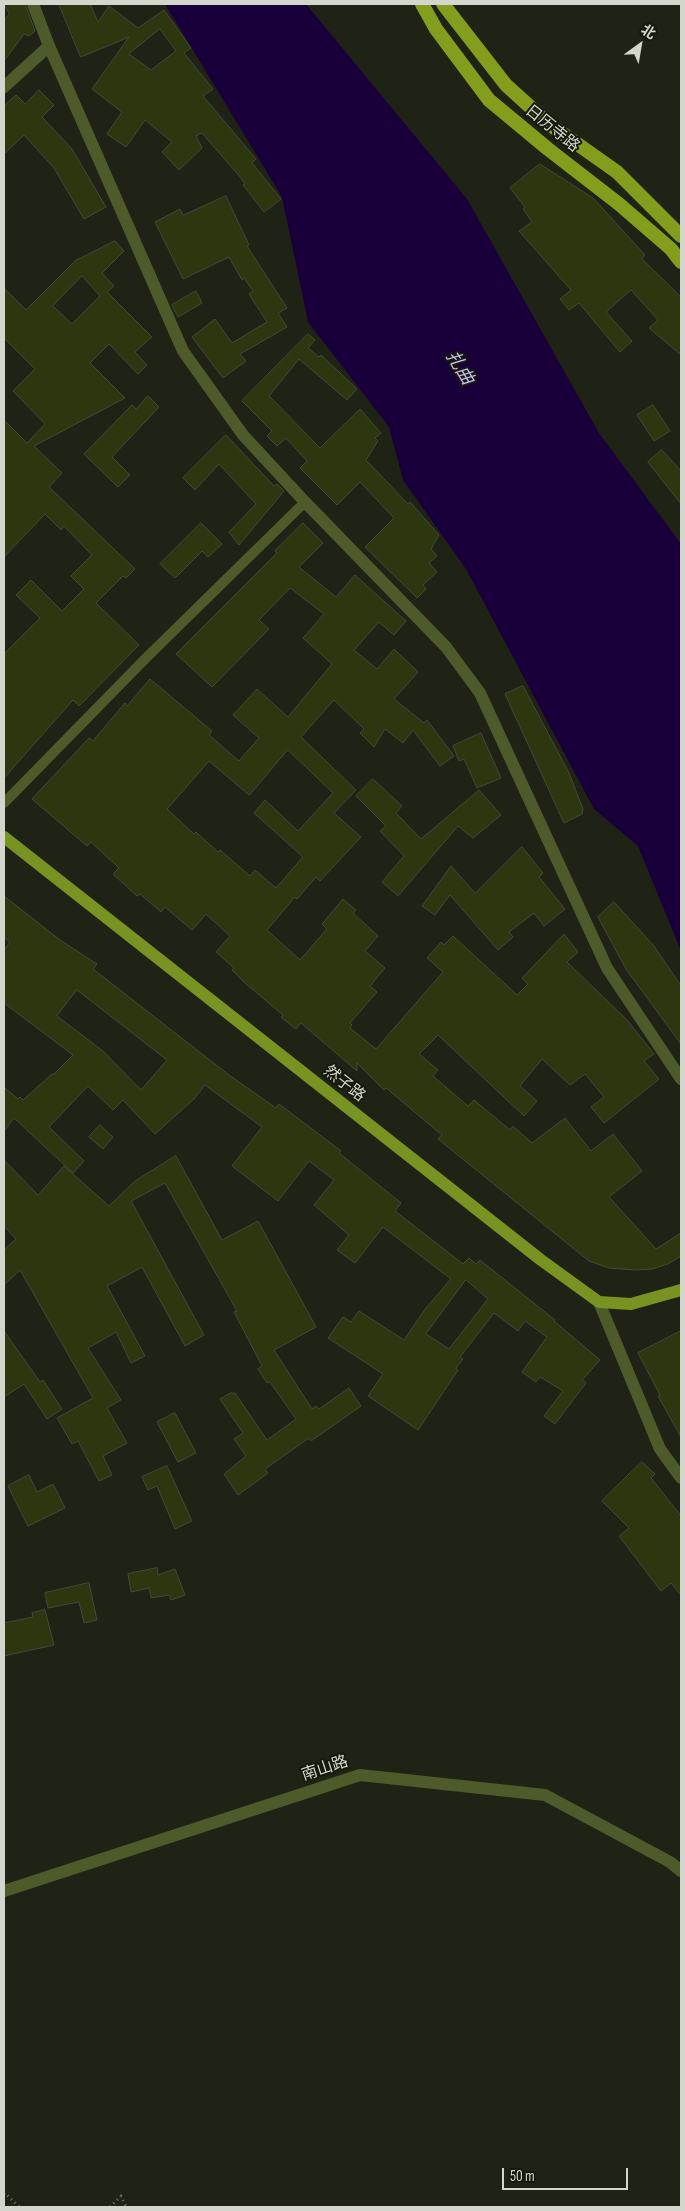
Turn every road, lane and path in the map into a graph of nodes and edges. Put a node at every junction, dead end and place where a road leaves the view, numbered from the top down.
1 (34, 4) edge
2 (422, 4) edge
3 (443, 4) edge
4 (49, 46) junction
5 (4, 88) edge
6 (681, 236) edge
7 (681, 262) edge
8 (305, 502) junction
9 (4, 803) edge
10 (4, 837) edge
11 (681, 1079) edge
12 (681, 1290) edge
13 (599, 1302) junction
14 (681, 1478) edge
15 (681, 1871) edge
16 (4, 1891) edge
17 (4, 2194) edge
18 (19, 2207) edge
19 (110, 2207) edge
20 (126, 2207) edge

1 - 4 street
2 - 7 highway, 日历寺路
3 - 6 highway, 日历寺路
4 - 5 street
4 - 8 street
8 - 9 lane
8 - 11 street
10 - 13 main road, 然子路
12 - 13 main road
13 - 14 street
15 - 16 street, 南山路
17 - 18 path
19 - 20 path

